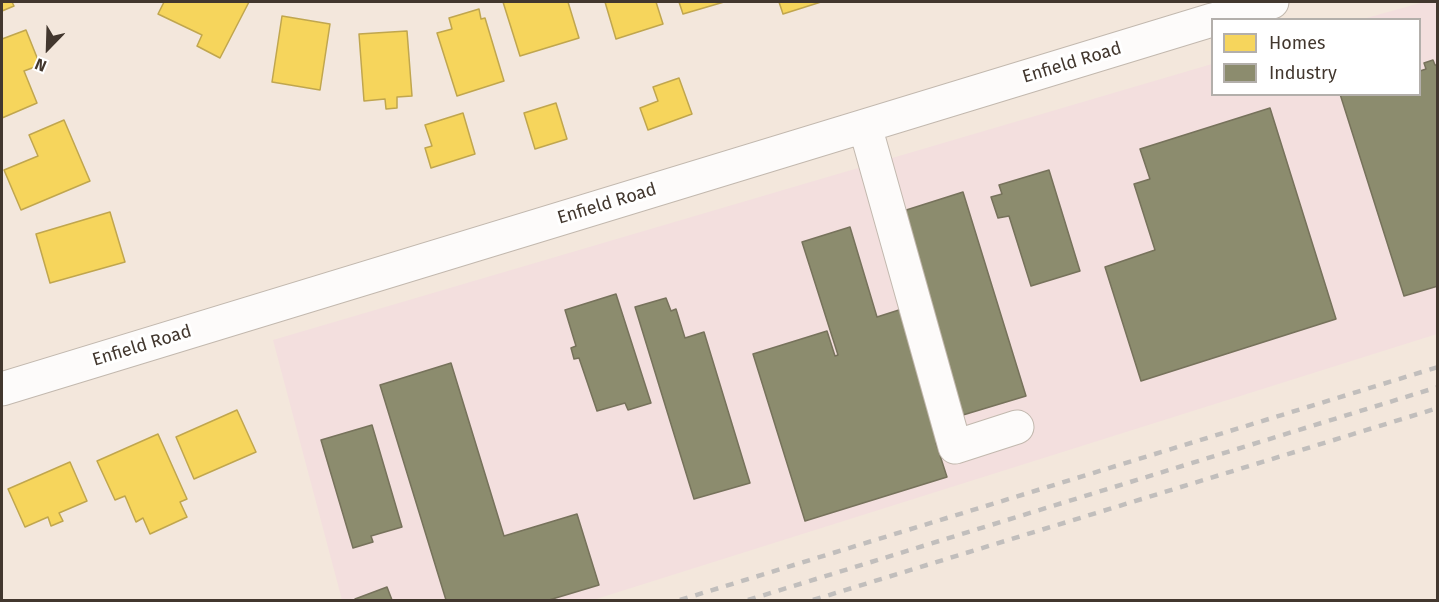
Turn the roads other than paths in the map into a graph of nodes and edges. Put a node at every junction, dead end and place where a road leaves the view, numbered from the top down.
1 (1272, 2) edge
2 (1220, 18) edge
3 (1211, 21) edge
4 (865, 126) junction
5 (2, 389) edge
6 (1017, 427) dead end

1 - 2 street, Enfield Road
3 - 4 street, Enfield Road
4 - 5 street, Enfield Road
4 - 6 street

